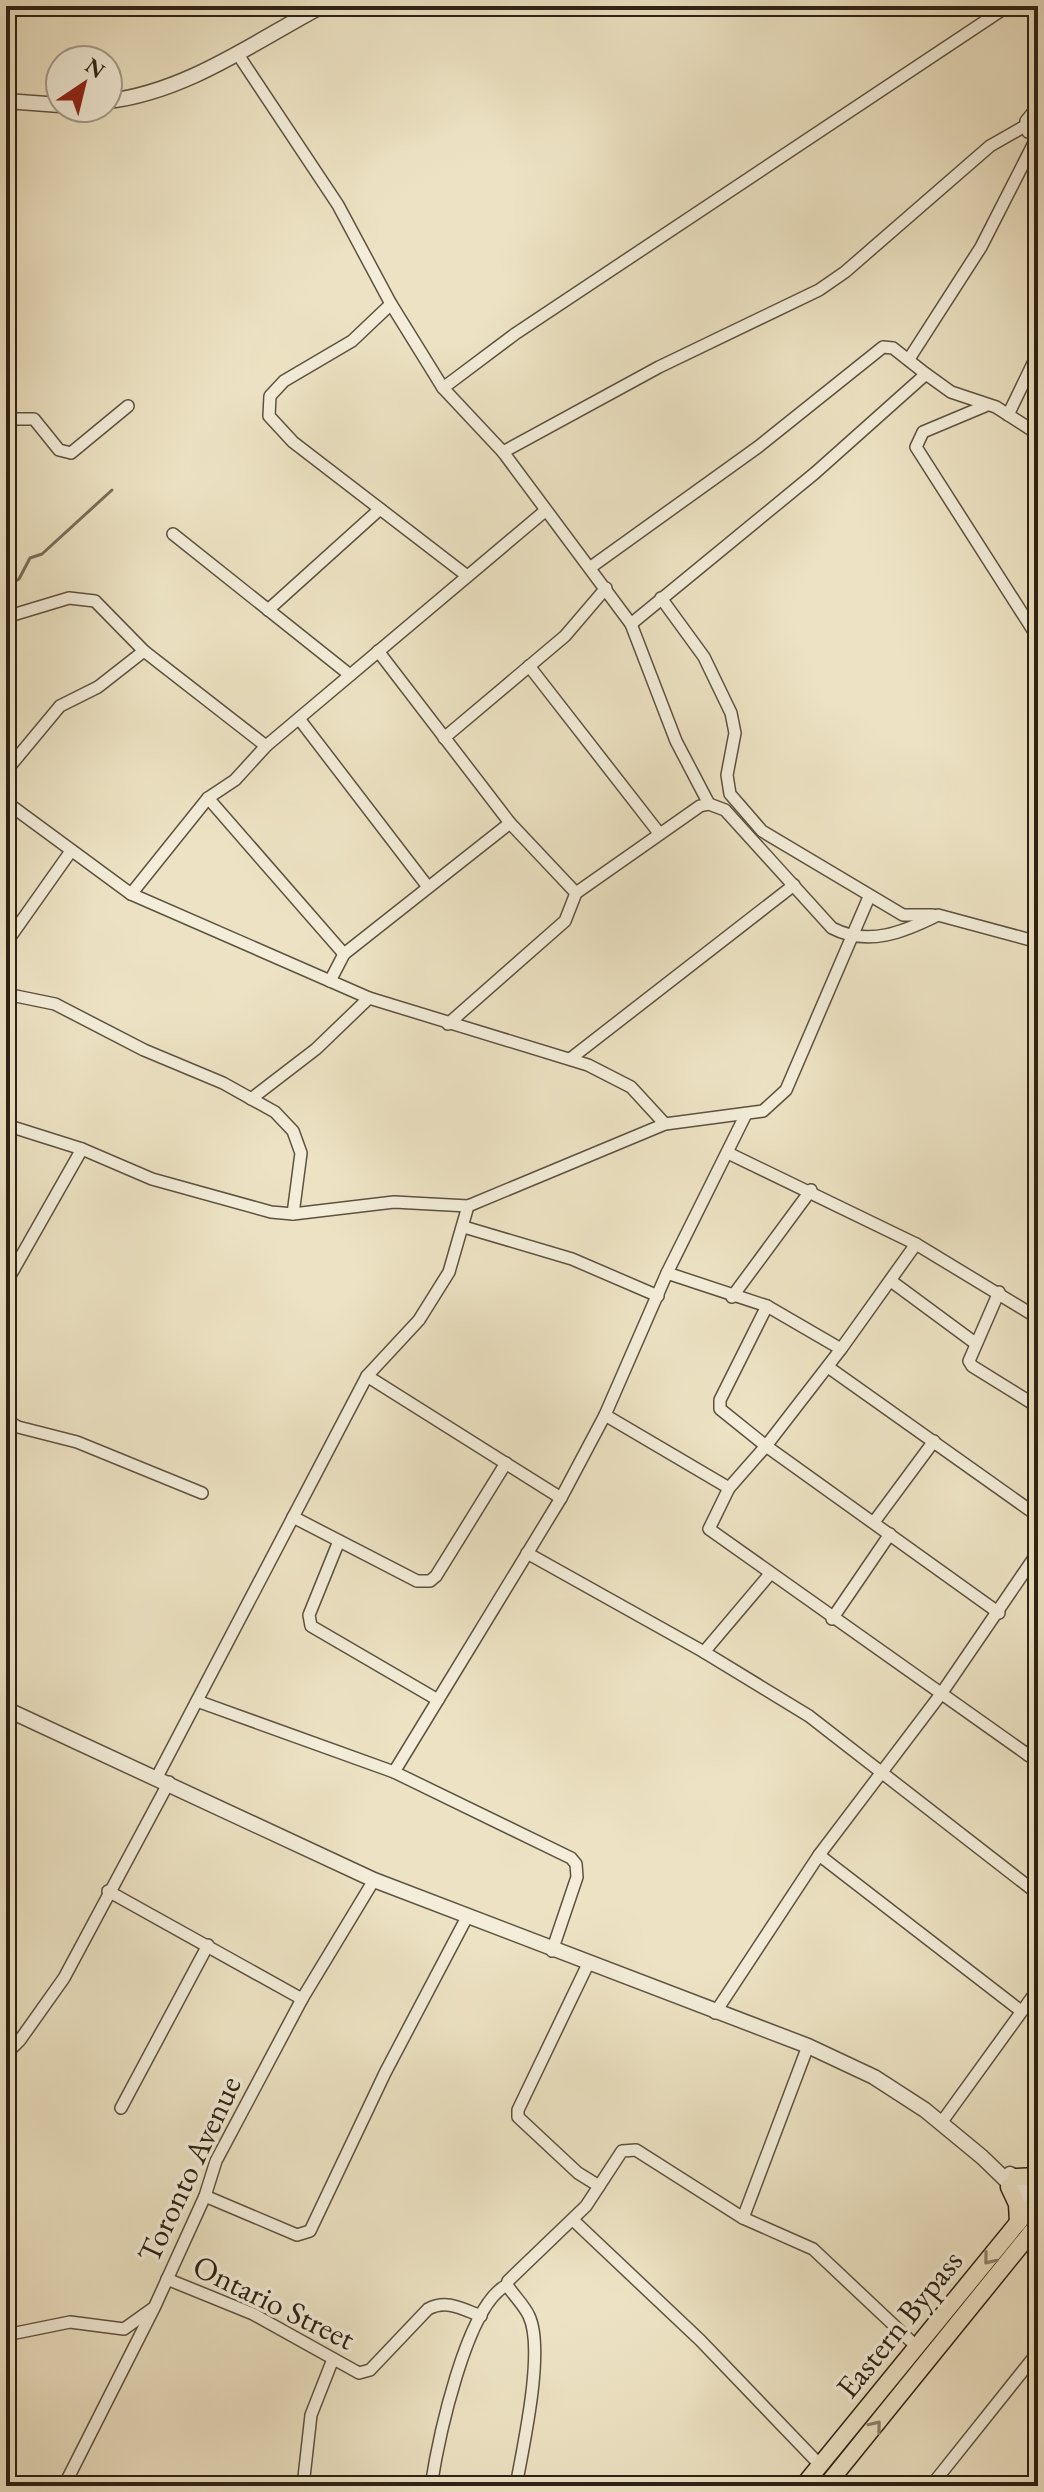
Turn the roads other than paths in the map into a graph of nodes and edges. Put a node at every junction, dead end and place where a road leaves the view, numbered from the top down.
1 (322, 6) edge
2 (1008, 6) edge
3 (237, 53) junction
4 (124, 98) edge
5 (6, 101) edge
6 (44, 104) edge
7 (1038, 106) edge
8 (1025, 126) junction
9 (1037, 140) edge
10 (391, 304) junction
11 (1038, 353) edge
12 (909, 359) junction
13 (926, 374) junction
14 (443, 388) junction
15 (128, 406) dead end
16 (985, 406) junction
17 (1008, 415) junction
18 (7, 417) edge
19 (1038, 434) edge
20 (503, 452) junction
21 (380, 509) junction
22 (545, 511) junction
23 (173, 534) dead end
24 (591, 567) junction
25 (466, 575) junction
26 (606, 588) junction
27 (661, 598) junction
28 (268, 610) junction
29 (6, 617) edge
30 (631, 624) junction
31 (1038, 638) edge
32 (144, 651) junction
33 (378, 651) junction
34 (529, 666) junction
35 (350, 675) junction
36 (300, 720) junction
37 (444, 738) junction
38 (266, 746) junction
39 (6, 771) edge
40 (208, 798) junction
41 (6, 802) edge
42 (709, 804) junction
43 (510, 823) junction
44 (659, 833) junction
45 (71, 851) junction
46 (794, 885) junction
47 (428, 887) junction
48 (576, 893) junction
49 (131, 894) junction
50 (869, 897) junction
51 (938, 915) junction
52 (850, 938) junction
53 (1038, 942) edge
54 (6, 943) edge
55 (344, 954) junction
56 (330, 981) junction
57 (6, 994) edge
58 (369, 998) junction
59 (448, 1024) junction
60 (570, 1059) junction
61 (251, 1099) junction
62 (745, 1116) junction
63 (665, 1124) junction
64 (6, 1125) edge
65 (82, 1149) junction
66 (728, 1153) junction
67 (811, 1190) junction
68 (468, 1206) junction
69 (293, 1214) junction
70 (464, 1227) junction
71 (916, 1244) junction
72 (667, 1273) junction
73 (891, 1281) junction
74 (6, 1283) edge
75 (999, 1292) junction
76 (658, 1296) junction
77 (732, 1297) junction
78 (767, 1306) junction
79 (1038, 1318) edge
80 (975, 1343) junction
81 (841, 1349) junction
82 (828, 1367) junction
83 (367, 1376) junction
84 (1038, 1407) edge
85 (605, 1415) junction
86 (6, 1420) edge
87 (934, 1441) junction
88 (766, 1446) junction
89 (506, 1463) junction
90 (729, 1488) junction
91 (202, 1493) dead end
92 (561, 1498) junction
93 (1038, 1516) edge
94 (293, 1517) junction
95 (874, 1522) junction
96 (890, 1534) junction
97 (339, 1541) junction
98 (1038, 1552) edge
99 (527, 1553) junction
100 (770, 1574) junction
101 (999, 1613) junction
102 (832, 1619) junction
103 (704, 1652) junction
104 (941, 1694) junction
105 (438, 1700) junction
106 (197, 1701) junction
107 (6, 1709) edge
108 (1038, 1741) edge
109 (1033, 1758) edge
110 (882, 1771) junction
111 (394, 1772) junction
112 (163, 1780) junction
113 (819, 1855) junction
114 (374, 1880) junction
115 (108, 1891) junction
116 (1038, 1894) edge
117 (467, 1917) junction
118 (208, 1945) junction
119 (552, 1951) junction
120 (588, 1964) junction
121 (1038, 1989) edge
122 (302, 1999) junction
123 (1021, 2011) junction
124 (715, 2013) junction
125 (808, 2046) junction
126 (6, 2054) edge
127 (121, 2108) dead end
128 (941, 2123) junction
129 (1038, 2176) edge
130 (1013, 2182) junction
131 (599, 2186) junction
132 (205, 2196) junction
133 (1036, 2203) edge
134 (743, 2218) junction
135 (573, 2220) junction
136 (1018, 2223) junction
137 (1038, 2224) edge
138 (167, 2279) junction
139 (507, 2285) junction
140 (155, 2306) junction
141 (481, 2316) junction
142 (6, 2335) edge
143 (917, 2347) junction
144 (1038, 2352) edge
145 (333, 2359) junction
146 (820, 2465) junction
147 (1038, 2479) edge
148 (64, 2486) edge
149 (305, 2486) edge
150 (399, 2486) edge
151 (409, 2486) edge
152 (431, 2486) edge
153 (516, 2486) edge
154 (803, 2486) edge
155 (826, 2486) edge
156 (931, 2486) edge
157 (1033, 2486) edge

1 - 3 street
2 - 14 street
3 - 4 street
3 - 10 street
5 - 6 street
7 - 8 street
8 - 9 street
8 - 20 street
9 - 12 street
10 - 14 street
10 - 21 street
11 - 17 street
12 - 13 street
12 - 24 street
13 - 16 street
13 - 27 street
14 - 20 street
15 - 18 street
16 - 17 street
16 - 31 street
17 - 19 street
20 - 22 street
21 - 25 street
21 - 28 street
22 - 24 street
22 - 25 street
23 - 28 street
24 - 26 street
25 - 33 street
26 - 30 street
26 - 34 street
27 - 30 street
27 - 50 street
28 - 35 street
29 - 32 street
30 - 42 street
32 - 38 street
32 - 39 street
33 - 35 street
33 - 37 street
34 - 37 street
34 - 44 street
35 - 36 street
36 - 38 street
36 - 47 street
37 - 43 street
38 - 40 street
40 - 49 street
40 - 55 street
41 - 45 street
42 - 44 street
42 - 46 street
43 - 47 street
43 - 48 street
44 - 48 street
45 - 49 street
45 - 54 street
46 - 52 street
46 - 60 street
47 - 55 street
48 - 59 street
49 - 56 street
50 - 51 street
50 - 52 street
51 - 52 street
51 - 53 street
52 - 62 street
55 - 56 street
56 - 58 street
57 - 61 street
58 - 59 street
58 - 61 street
59 - 60 street
60 - 63 street
61 - 69 street
62 - 63 street
62 - 66 street
63 - 68 street
64 - 65 street
65 - 69 street
65 - 74 street
66 - 67 street
66 - 72 street
67 - 71 street
67 - 77 street
68 - 69 street
68 - 70 street
70 - 76 street
70 - 83 street
71 - 73 street
71 - 75 street
72 - 76 street
72 - 77 street
73 - 80 street
73 - 81 street
75 - 79 street
75 - 80 street
76 - 85 street
77 - 78 street
78 - 81 street
78 - 88 street
80 - 84 street
81 - 82 street
82 - 87 street
82 - 88 street
83 - 89 street
83 - 94 street
85 - 90 street
85 - 92 street
86 - 91 street
87 - 93 street
87 - 95 street
88 - 90 street
88 - 95 street
89 - 92 street
89 - 97 street
90 - 100 street
92 - 99 street
94 - 97 street
94 - 106 street
95 - 96 street
96 - 101 street
96 - 102 street
97 - 105 street
98 - 101 street
99 - 103 street
99 - 105 street
100 - 102 street
100 - 103 street
101 - 104 street
102 - 104 street
103 - 110 street
104 - 109 street
104 - 110 street
105 - 111 street
106 - 111 street
106 - 112 street
107 - 112 street
108 - 109 street
110 - 113 street
110 - 116 street
111 - 119 street
112 - 114 street
112 - 115 street
113 - 123 street
113 - 124 street
114 - 117 street
114 - 122 street, Toronto Avenue
115 - 118 street
115 - 126 street
117 - 119 street
117 - 132 street
118 - 122 street
118 - 127 street
119 - 120 street
120 - 124 street
120 - 131 street
121 - 123 street
122 - 132 street, Toronto Avenue
123 - 128 street
124 - 125 street
125 - 128 street
125 - 134 street
128 - 130 street
129 - 130 main road
130 - 133 street
130 - 136 main road
131 - 134 street
131 - 135 street
132 - 138 street, Toronto Avenue
133 - 136 main road, Eastern Bypass
134 - 143 street
135 - 139 street
135 - 146 street
136 -> 143 main road, Eastern Bypass
155 -> 137 main road, Eastern Bypass
138 - 140 street, Toronto Avenue
138 - 145 street, Ontario Street
139 - 141 street
139 - 153 street
140 - 142 street
140 - 148 street, Toronto Avenue
141 - 145 street, Ontario Street
141 - 152 street
143 - 146 main road, Eastern Bypass
144 - 156 street
145 - 149 street
146 - 154 main road, Eastern Bypass
147 - 157 street
150 - 151 street

